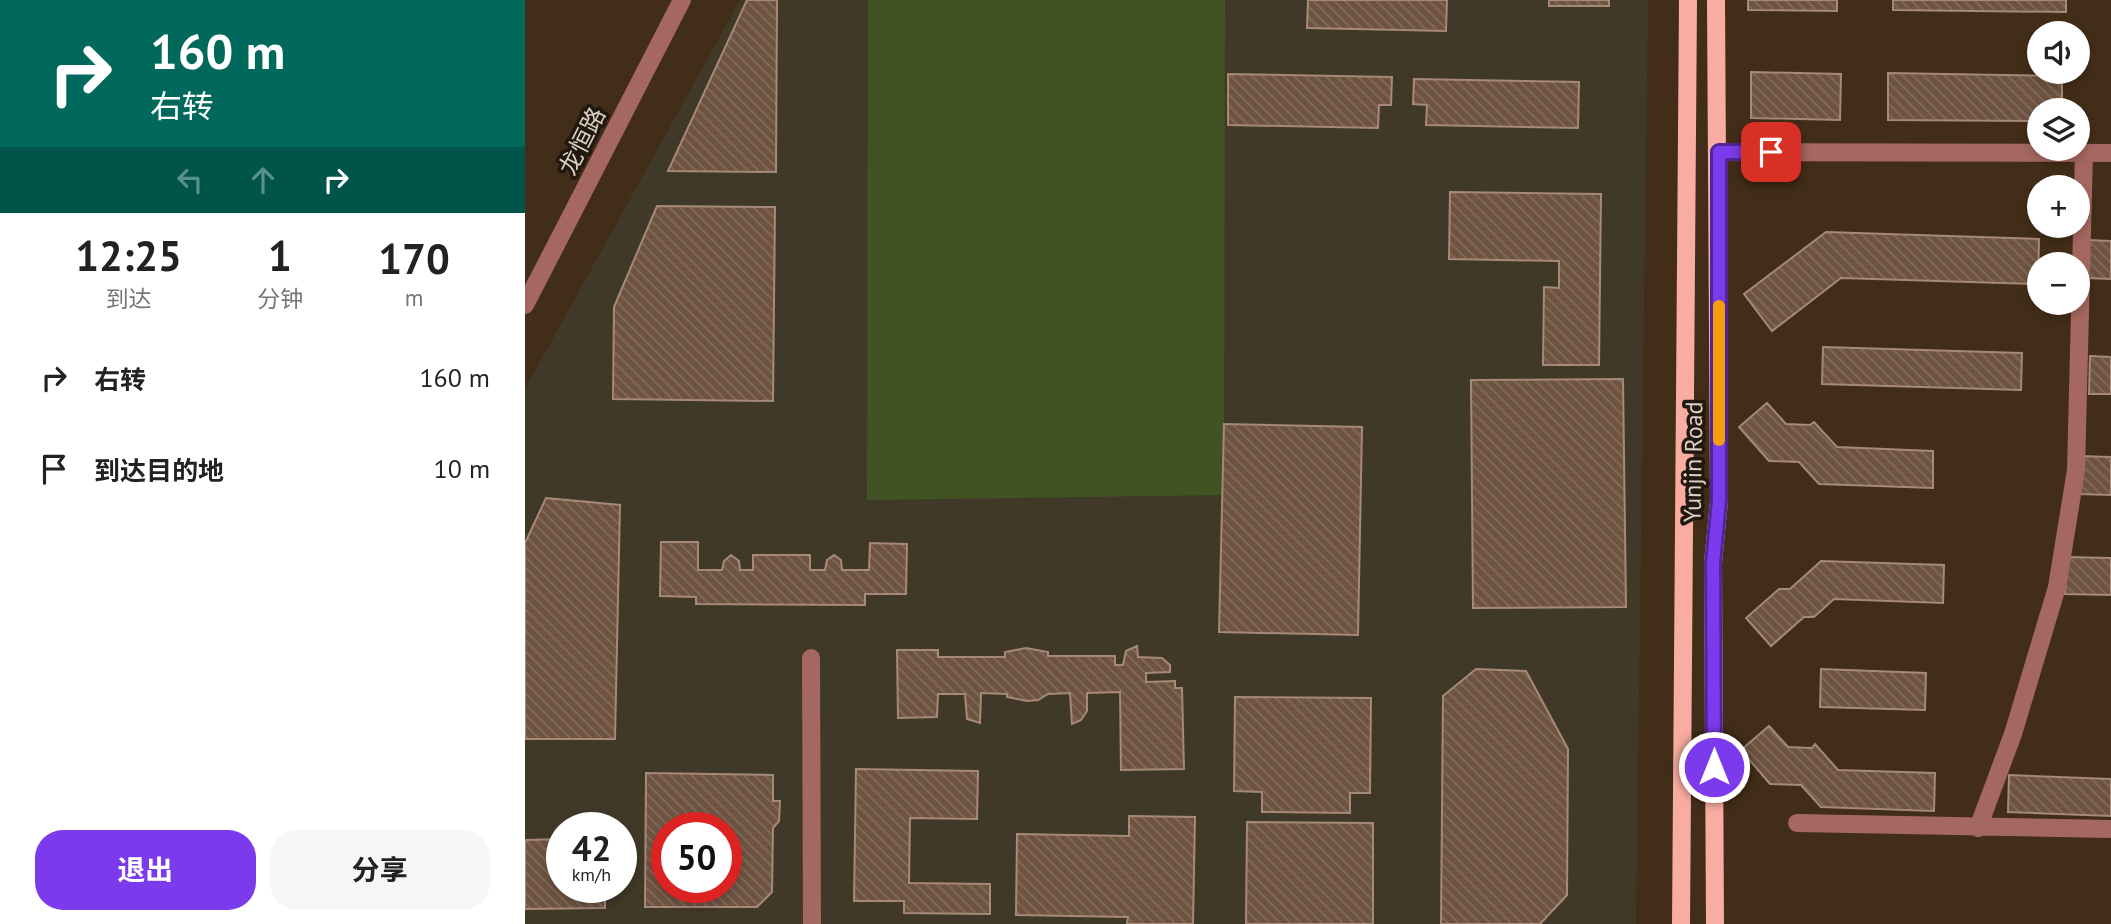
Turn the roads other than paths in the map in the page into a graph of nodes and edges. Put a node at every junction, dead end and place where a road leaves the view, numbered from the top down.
1 (682, 0) edge
2 (1688, 0) edge
3 (1716, 0) edge
4 (1719, 152) junction
5 (2027, 153) edge
6 (2090, 153) edge
7 (2111, 153) edge
8 (2084, 161) edge
9 (525, 305) edge
10 (811, 658) dead end
11 (1797, 823) dead end
12 (1978, 828) junction
13 (2111, 829) edge
14 (811, 924) edge
15 (1681, 924) edge
16 (1715, 924) edge

1 - 9 street, 龙恒路
2 - 15 main road, Yunjin Road
3 - 4 main road, Yunjin Road
4 - 5 street
4 - 16 main road, Yunjin Road
6 - 7 street
8 - 12 street
10 - 14 street
11 - 12 street
12 - 13 street

